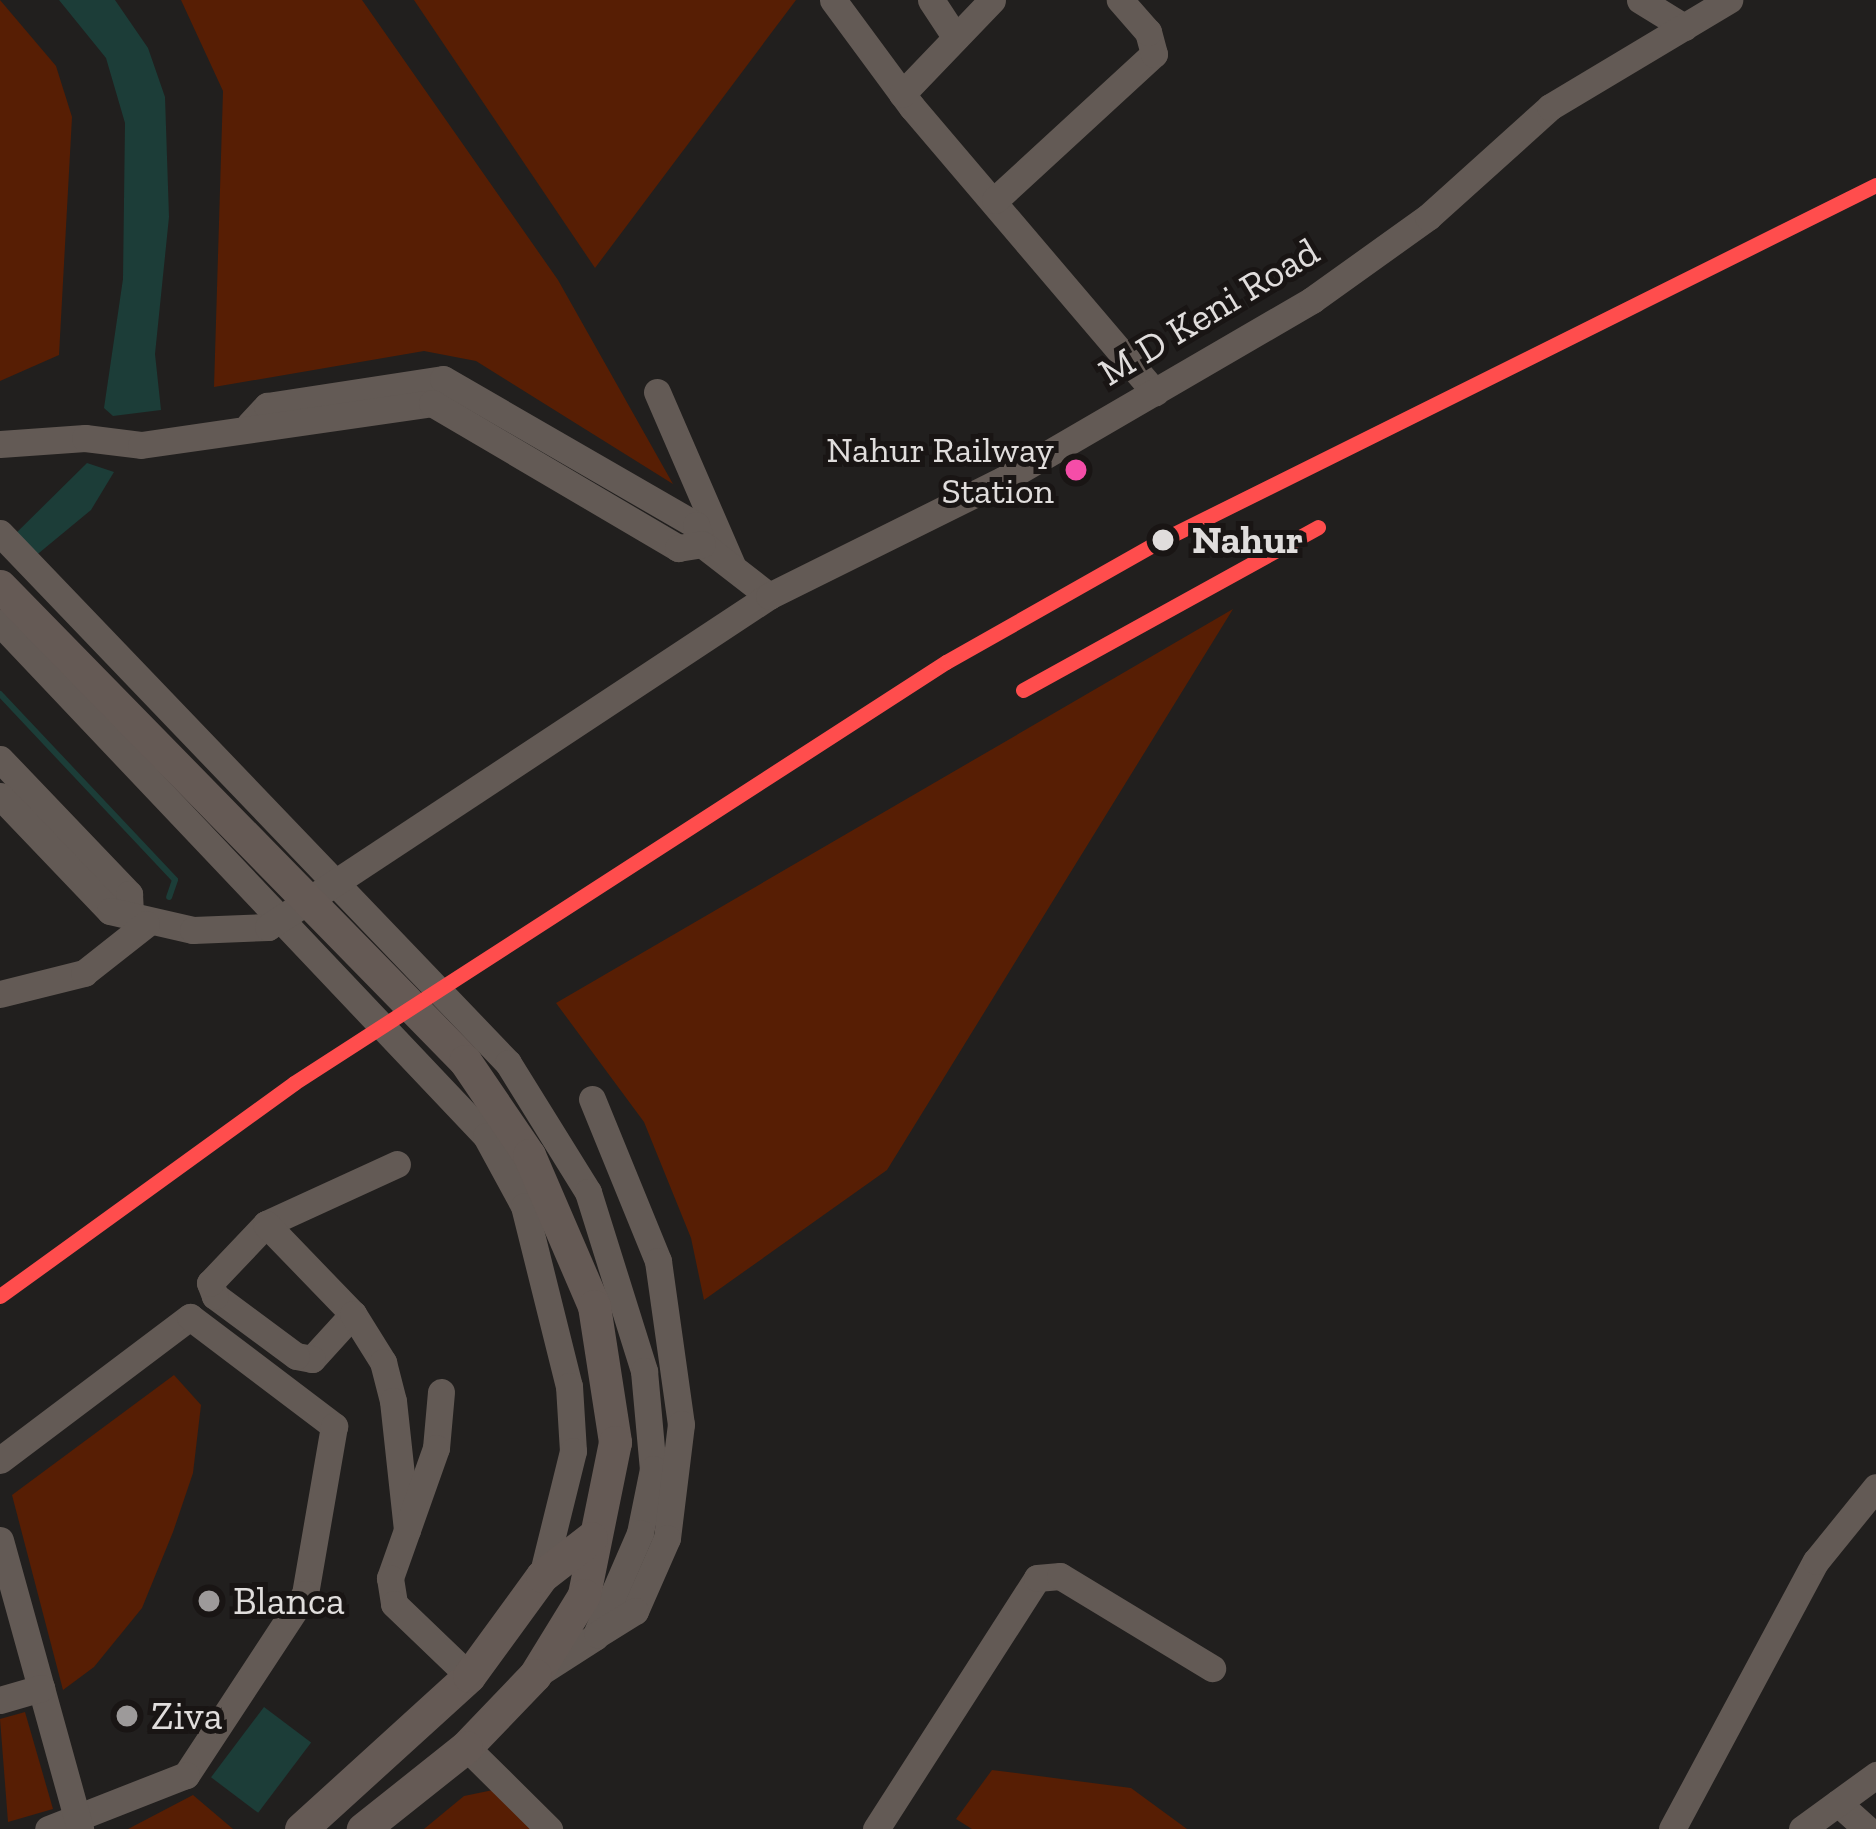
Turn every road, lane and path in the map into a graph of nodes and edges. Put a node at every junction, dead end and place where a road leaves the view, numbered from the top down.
1 (832, 0) edge
2 (931, 0) edge
3 (950, 0) edge
4 (992, 0) edge
5 (1120, 0) edge
6 (1640, 0) edge
7 (1729, 0) edge
8 (1684, 27) junction
9 (959, 30) junction
10 (910, 60) dead end
11 (902, 94) junction
12 (995, 200) junction
13 (657, 392) dead end
14 (1155, 393) junction
15 (0, 444) edge
16 (0, 533) edge
17 (732, 565) junction
18 (769, 596) junction
19 (5, 603) edge
20 (0, 759) edge
21 (0, 796) edge
22 (138, 920) junction
23 (0, 994) edge
24 (592, 1100) dead end
25 (397, 1164) dead end
26 (266, 1224) junction
27 (353, 1314) junction
28 (441, 1392) dead end
29 (0, 1460) edge
30 (1876, 1487) edge
31 (407, 1530) junction
32 (591, 1538) junction
33 (0, 1540) edge
34 (542, 1576) junction
35 (595, 1636) junction
36 (1212, 1669) dead end
37 (536, 1675) junction
38 (469, 1676) junction
39 (41, 1688) junction
40 (0, 1700) edge
41 (466, 1748) junction
42 (1876, 1776) edge
43 (1838, 1803) junction
44 (79, 1826) edge
45 (1804, 1828) edge
46 (48, 1829) edge
47 (301, 1829) edge
48 (364, 1829) edge
49 (549, 1829) edge
50 (876, 1829) edge
51 (1672, 1829) edge
52 (1867, 1829) edge

1 - 11 street
2 - 9 street
3 - 9 street
4 - 9 street
5 - 12 street
6 - 8 street
7 - 8 street, M D Keni Road
8 - 14 street, M D Keni Road
9 - 10 street
9 - 11 street
11 - 12 street
12 - 14 street
13 - 17 street
14 - 18 street, M D Keni Road
15 - 17 street
16 - 35 street
17 - 18 street
18 - 22 street, M D Keni Road
19 - 32 main road
19 - 34 street
20 - 22 street
21 - 22 street
22 - 23 street
24 - 35 street
25 - 26 street
26 - 27 street
26 - 27 street
27 - 31 street
28 - 31 street
29 - 44 street
30 - 51 street
31 - 38 street
32 - 34 main road
32 - 37 main road
33 - 39 street
34 - 38 main road
35 - 37 street
36 - 50 street
37 - 41 main road
38 - 47 main road
39 - 40 street
39 - 44 street
41 - 48 main road
41 - 49 street
42 - 43 street
43 - 45 street
43 - 52 street
44 - 46 street

